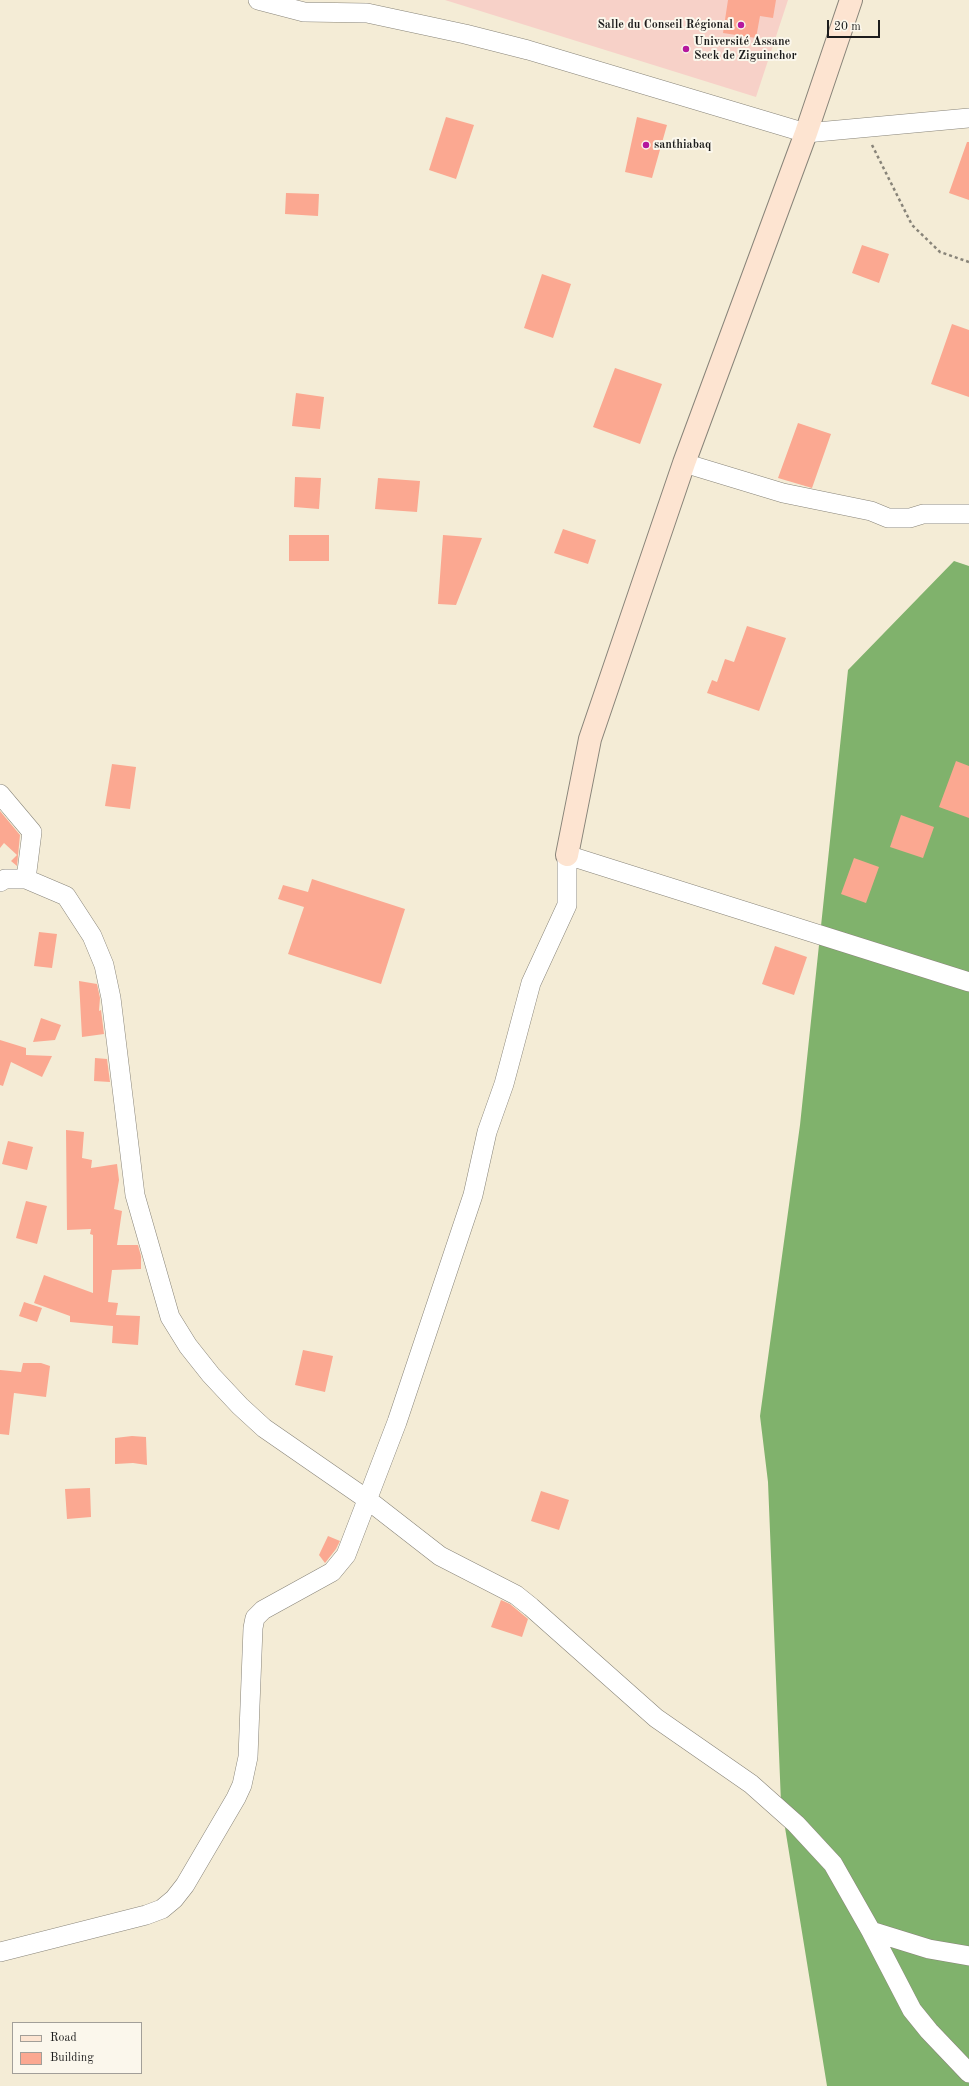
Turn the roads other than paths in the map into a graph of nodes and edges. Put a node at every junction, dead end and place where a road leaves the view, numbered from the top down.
1 (258, 0) edge
2 (850, 0) edge
3 (969, 118) edge
4 (806, 134) junction
5 (684, 463) junction
6 (969, 514) edge
7 (0, 794) edge
8 (567, 855) junction
9 (26, 879) junction
10 (0, 882) edge
11 (969, 982) edge
12 (368, 1500) junction
13 (871, 1931) junction
14 (0, 1952) edge
15 (969, 1956) edge
16 (969, 2073) edge

1 - 4 street
2 - 4 street
3 - 4 street
4 - 5 street
5 - 6 street
5 - 8 street
7 - 9 street
8 - 11 street
8 - 12 street
9 - 10 street
9 - 12 street
12 - 13 street
12 - 14 street
13 - 15 street
13 - 16 street

